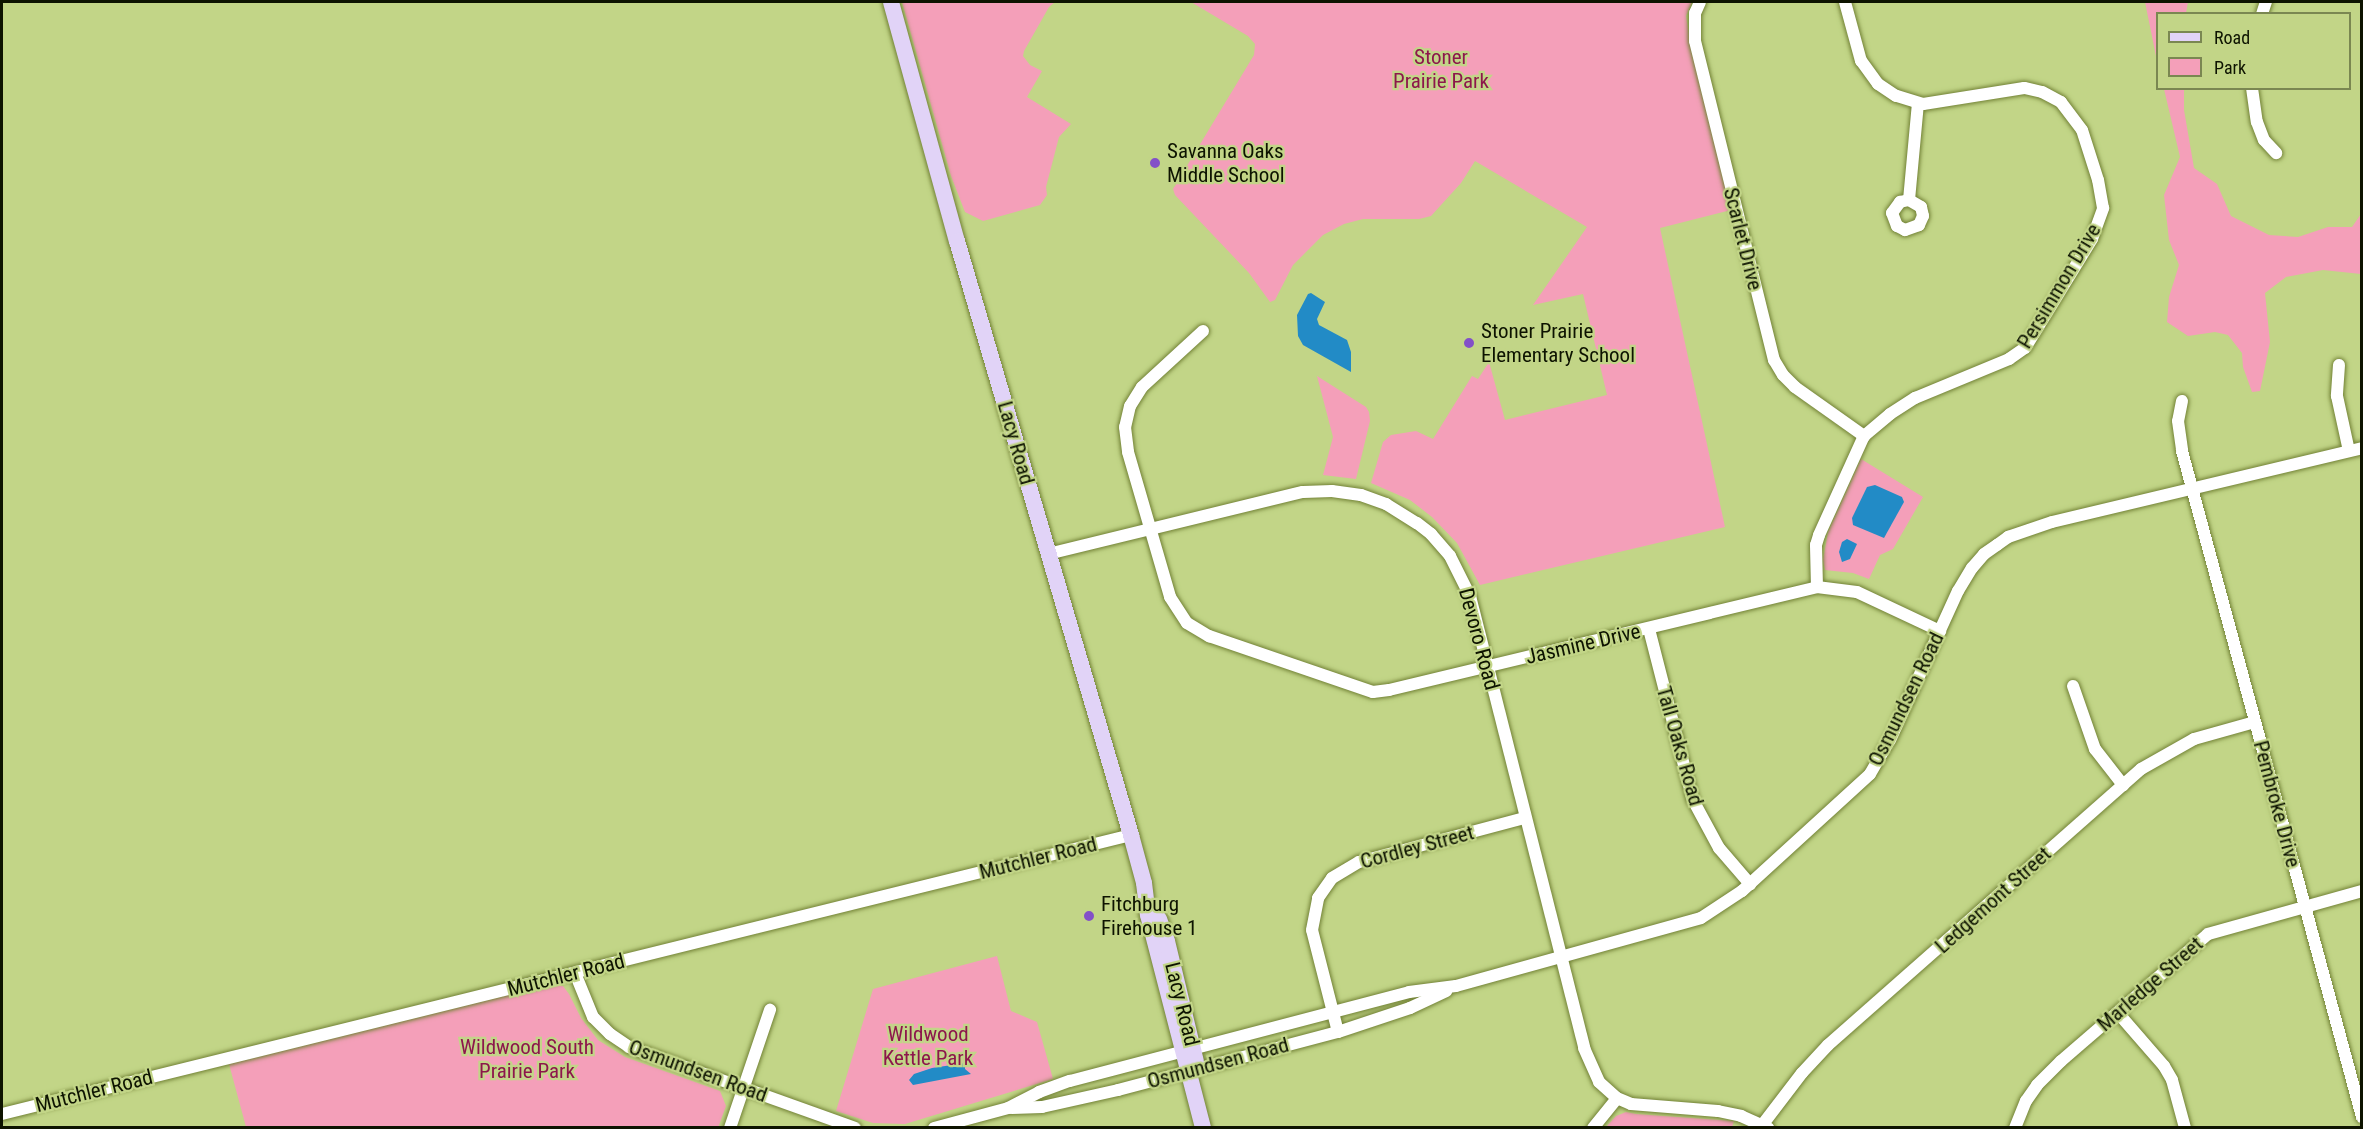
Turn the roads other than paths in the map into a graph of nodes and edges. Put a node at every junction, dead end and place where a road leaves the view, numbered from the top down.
1 (891, 2) edge
2 (1700, 2) edge
3 (1845, 2) edge
4 (2252, 90) edge
5 (1918, 103) junction
6 (2276, 153) dead end
7 (1909, 200) dead end
8 (1203, 331) dead end
9 (2339, 365) dead end
10 (2182, 400) dead end
11 (1864, 436) junction
12 (2355, 449) edge
13 (2192, 490) junction
14 (1150, 528) junction
15 (1048, 554) junction
16 (1817, 587) junction
17 (1649, 629) junction
18 (1940, 631) junction
19 (1487, 666) junction
20 (2073, 686) dead end
21 (2255, 722) junction
22 (2123, 785) junction
23 (1524, 818) junction
24 (1131, 835) junction
25 (1750, 884) junction
26 (2361, 891) edge
27 (2305, 907) junction
28 (1561, 957) junction
29 (575, 973) junction
30 (1456, 986) junction
31 (770, 1010) dead end
32 (2118, 1013) junction
33 (1333, 1014) junction
34 (1338, 1032) junction
35 (1188, 1051) junction
36 (1193, 1069) junction
37 (1097, 1074) junction
38 (745, 1089) junction
39 (1102, 1093) junction
40 (1617, 1098) junction
41 (1008, 1108) junction
42 (2, 1114) edge
43 (2361, 1117) edge
44 (1766, 1126) edge
45 (941, 1127) edge
46 (730, 1128) edge
47 (855, 1128) edge
48 (1203, 1128) edge
49 (1212, 1128) edge
50 (1593, 1128) edge
51 (2015, 1128) edge
52 (2185, 1128) edge

1 - 15 street, Lacy Road
2 - 11 street, Scarlet Drive
3 - 5 street, Persimmon Drive
4 - 6 street
5 - 7 street
5 - 11 street, Persimmon Drive
8 - 14 street, Jasmine Drive
9 - 12 street
10 - 13 street, Pembroke Drive
11 - 16 street, Persimmon Drive
12 - 13 street, Osmundsen Road
13 - 18 street, Osmundsen Road
13 - 21 street, Pembroke Drive
14 - 15 street, Devoro Road
14 - 19 street, Jasmine Drive
14 - 19 street, Devoro Road
15 - 24 street, Lacy Road
16 - 17 street, Jasmine Drive
16 - 18 street, Jasmine Drive
17 - 19 street, Jasmine Drive
17 - 25 street, Tall Oaks Road
18 - 25 street, Osmundsen Road
19 - 23 street, Devoro Road
20 - 22 street
21 - 22 street, Ledgemont Street
21 - 27 street, Pembroke Drive
22 - 44 street, Ledgemont Street
23 - 28 street, Devoro Road
23 - 33 street, Cordley Street
24 - 29 street, Mutchler Road
24 - 35 street, Lacy Road
25 - 28 street, Osmundsen Road
26 - 27 street, Marledge Street
27 - 32 street, Marledge Street
27 - 43 street, Pembroke Drive
28 - 30 street, Osmundsen Road
28 - 40 street, Devoro Road
29 - 38 street, Osmundsen Road
29 - 42 street, Mutchler Road
30 - 33 street, Osmundsen Road
30 - 34 street, Osmundsen Road
31 - 38 street
32 - 51 street, Marledge Street
32 - 52 street
33 - 34 street, Cordley Street
33 - 35 street, Osmundsen Road
34 - 36 street, Osmundsen Road
35 - 36 street, Lacy Road
35 - 37 street, Osmundsen Road
36 - 39 street, Osmundsen Road
36 - 48 street, Lacy Road
36 - 49 street, Lacy Road
37 - 39 street
37 - 41 street, Osmundsen Road
38 - 46 street
38 - 47 street, Osmundsen Road
39 - 41 street, Osmundsen Road
40 - 44 street
40 - 50 street
41 - 45 street, Osmundsen Road

